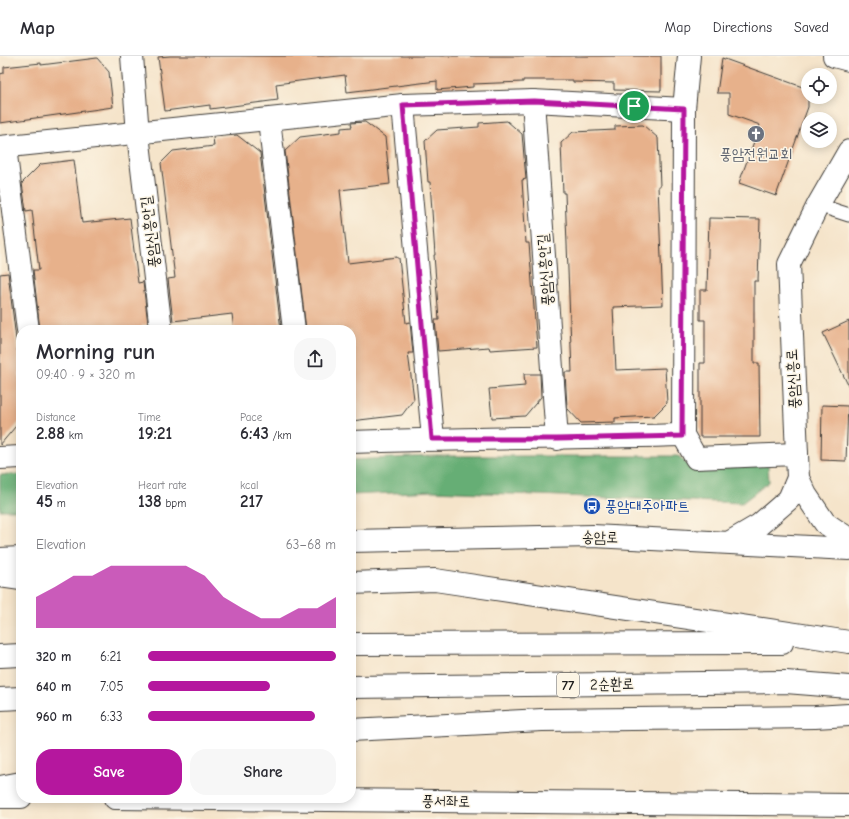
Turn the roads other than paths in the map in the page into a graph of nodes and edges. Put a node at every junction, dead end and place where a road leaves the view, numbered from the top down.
1 (132, 56) edge
2 (689, 56) edge
3 (834, 56) edge
4 (849, 60) edge
5 (534, 101) junction
6 (403, 105) junction
7 (684, 109) junction
8 (269, 120) junction
9 (138, 134) junction
10 (3, 147) edge
11 (849, 151) edge
12 (818, 205) junction
13 (849, 215) edge
14 (27, 325) edge
15 (160, 325) edge
16 (293, 325) edge
17 (682, 436) junction
18 (432, 439) junction
19 (557, 439) junction
20 (356, 442) edge
21 (797, 454) junction
22 (16, 457) edge
23 (0, 458) edge
24 (798, 478) junction
25 (849, 539) edge
26 (356, 541) edge
27 (730, 542) junction
28 (849, 549) edge
29 (16, 558) edge
30 (0, 559) edge
31 (0, 576) edge
32 (16, 578) edge
33 (356, 583) edge
34 (849, 643) edge
35 (356, 644) edge
36 (16, 655) edge
37 (0, 656) edge
38 (356, 687) edge
39 (849, 687) edge
40 (16, 698) edge
41 (0, 699) edge
42 (849, 715) edge
43 (356, 730) edge
44 (16, 784) edge
45 (0, 787) edge
46 (0, 797) edge
47 (16, 797) edge
48 (356, 800) edge
49 (849, 805) edge

1 - 9 main road, 풍암신흥안길
2 - 7 main road
3 - 4 main road
5 - 6 main road
5 - 7 main road
5 - 19 main road, 풍암신흥안길
6 - 8 main road
6 - 18 main road
7 - 17 main road
8 - 9 main road
8 - 16 main road
9 - 10 main road
9 - 15 main road, 풍암신흥안길
10 - 14 main road
11 - 12 main road, 풍암신흥로
12 - 13 lane
12 - 21 main road, 풍암신흥로
17 - 19 main road
17 - 21 main road
18 - 19 main road
18 - 20 main road
21 - 24 main road, 풍암신흥로
22 - 23 main road
24 - 25 main road, 풍암신흥로
24 - 27 main road
26 - 27 main road, 송암로
27 - 28 main road, 송암로
29 - 30 main road
31 - 32 main road
33 - 34 main road
34 - 35 main road
36 - 37 main road
38 - 39 main road, 2순환로 / 77
40 - 41 main road
42 - 43 main road
44 - 45 main road
46 - 47 main road
48 - 49 main road, 풍서좌로

